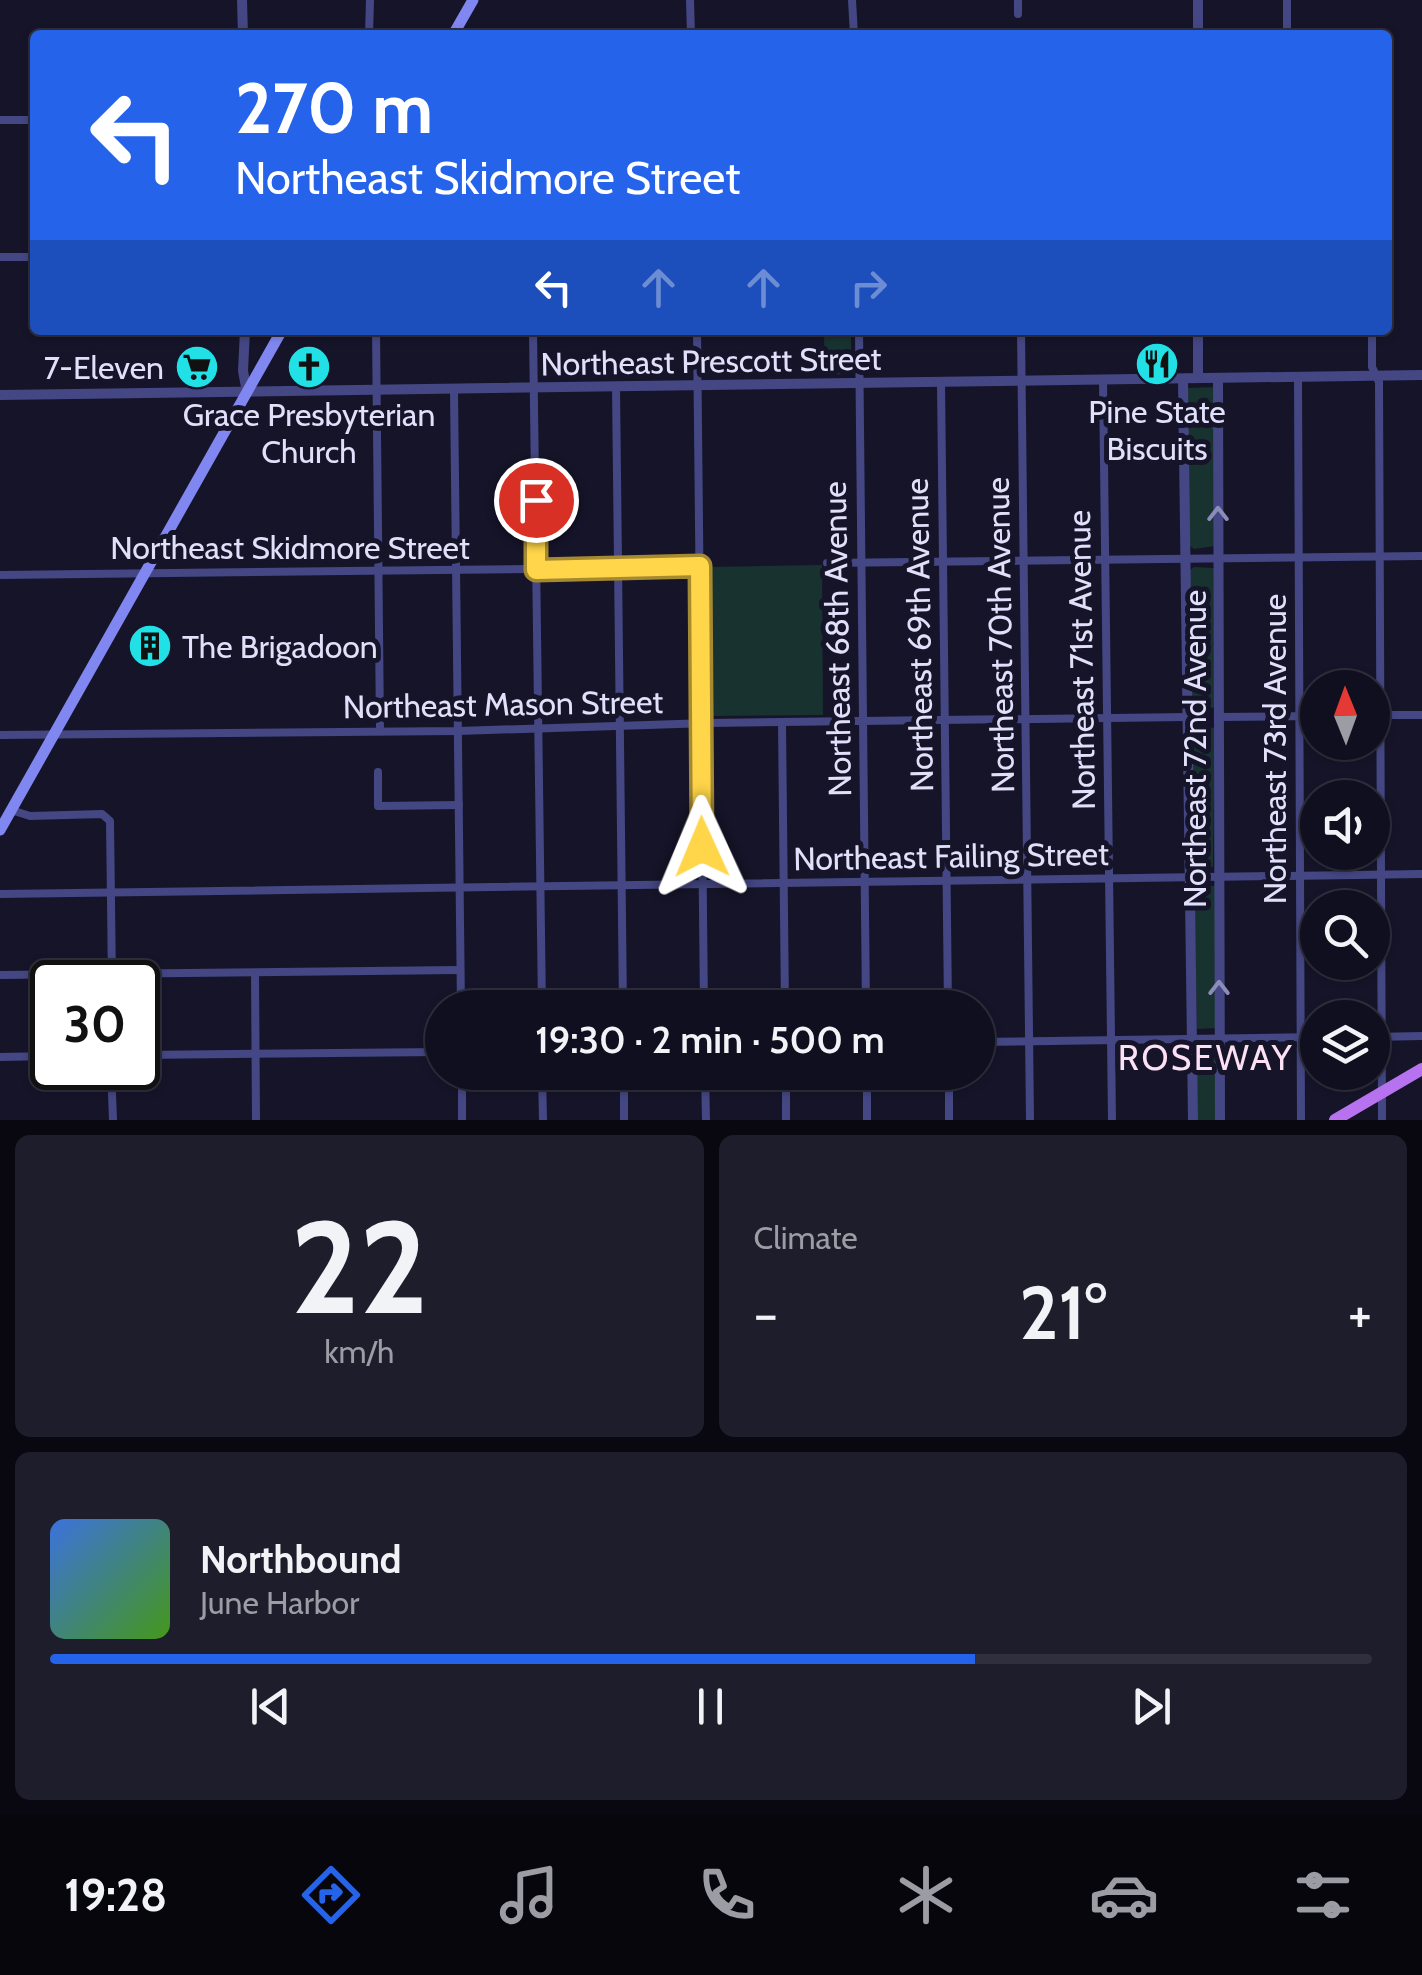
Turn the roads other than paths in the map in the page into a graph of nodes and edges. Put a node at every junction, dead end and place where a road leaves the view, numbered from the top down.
1 (242, 0) edge
2 (370, 0) edge
3 (472, 0) edge
4 (690, 0) edge
5 (852, 0) edge
6 (1018, 0) edge
7 (1198, 0) edge
8 (1287, 0) edge
9 (1018, 14) dead end
10 (243, 30) edge
11 (369, 30) edge
12 (455, 30) edge
13 (691, 30) edge
14 (854, 30) edge
15 (1198, 30) edge
16 (1287, 30) edge
17 (0, 120) edge
18 (30, 120) edge
19 (0, 257) edge
20 (30, 257) edge
21 (245, 335) edge
22 (279, 335) edge
23 (376, 335) edge
24 (533, 335) edge
25 (697, 335) edge
26 (859, 335) edge
27 (1021, 335) edge
28 (1198, 335) edge
29 (1372, 335) edge
30 (1422, 375) edge
31 (1376, 376) junction
32 (1298, 377) junction
33 (1198, 378) junction
34 (1218, 378) junction
35 (1184, 379) junction
36 (1103, 380) junction
37 (1022, 381) junction
38 (941, 382) junction
39 (859, 384) junction
40 (698, 386) junction
41 (616, 387) junction
42 (535, 389) junction
43 (454, 390) junction
44 (376, 391) junction
45 (246, 392) junction
46 (0, 395) edge
47 (1380, 556) junction
48 (1422, 556) edge
49 (1218, 557) junction
50 (1298, 557) junction
51 (1186, 558) junction
52 (1105, 560) junction
53 (1024, 561) junction
54 (860, 562) junction
55 (943, 562) junction
56 (826, 564) dead end
57 (700, 566) junction
58 (618, 568) junction
59 (536, 570) junction
60 (456, 571) junction
61 (379, 572) junction
62 (146, 573) junction
63 (0, 575) edge
64 (1377, 670) edge
65 (1390, 715) edge
66 (1422, 715) edge
67 (1299, 716) junction
68 (1187, 717) junction
69 (1219, 717) junction
70 (1107, 718) junction
71 (1026, 720) junction
72 (782, 722) junction
73 (944, 722) junction
74 (862, 723) junction
75 (702, 724) junction
76 (620, 727) junction
77 (538, 729) junction
78 (380, 730) junction
79 (458, 730) junction
80 (54, 734) junction
81 (0, 735) edge
82 (1377, 760) edge
83 (378, 772) dead end
84 (459, 805) junction
85 (11, 810) junction
86 (0, 830) edge
87 (1381, 874) junction
88 (1422, 874) edge
89 (1189, 876) junction
90 (1219, 876) junction
91 (1300, 876) junction
92 (1108, 878) junction
93 (1027, 879) junction
94 (946, 880) junction
95 (865, 882) junction
96 (784, 884) junction
97 (703, 885) junction
98 (622, 886) junction
99 (540, 888) junction
100 (459, 889) junction
101 (111, 893) junction
102 (0, 894) edge
103 (112, 960) edge
104 (460, 970) junction
105 (256, 973) junction
106 (0, 975) edge
107 (30, 976) edge
108 (160, 977) edge
109 (461, 990) edge
110 (542, 990) edge
111 (623, 990) edge
112 (704, 990) edge
113 (785, 990) edge
114 (866, 990) edge
115 (948, 990) edge
116 (1300, 1000) edge
117 (1378, 1000) edge
118 (1422, 1036) edge
119 (1300, 1037) edge
120 (1390, 1037) edge
121 (1192, 1038) junction
122 (1220, 1038) junction
123 (1110, 1040) junction
124 (995, 1042) edge
125 (1030, 1042) junction
126 (425, 1052) edge
127 (255, 1054) junction
128 (30, 1056) edge
129 (160, 1056) edge
130 (0, 1057) edge
131 (1422, 1070) edge
132 (112, 1090) edge
133 (462, 1090) edge
134 (542, 1090) edge
135 (624, 1090) edge
136 (705, 1090) edge
137 (786, 1090) edge
138 (867, 1090) edge
139 (949, 1090) edge
140 (1301, 1090) edge
141 (1382, 1090) edge
142 (1382, 1093) junction
143 (113, 1120) edge
144 (256, 1120) edge
145 (462, 1120) edge
146 (543, 1120) edge
147 (624, 1120) edge
148 (706, 1120) edge
149 (786, 1120) edge
150 (868, 1120) edge
151 (949, 1120) edge
152 (1030, 1120) edge
153 (1112, 1120) edge
154 (1192, 1120) edge
155 (1220, 1120) edge
156 (1301, 1120) edge
157 (1335, 1120) edge
158 (1382, 1120) edge

1 - 10 street
2 - 11 street
3 - 12 main road
4 - 13 street
5 - 14 street
6 - 9 street
7 - 15 street
8 - 16 street
17 - 18 street
19 - 20 street
21 - 45 street
22 - 45 main road
23 - 44 street
24 - 42 street
25 - 40 street
26 - 39 street, Northeast 68th Avenue
27 - 37 street, Northeast 70th Avenue
28 - 33 street
29 - 31 street
30 - 31 street, Northeast Prescott Street
31 - 32 street, Northeast Prescott Street
31 - 47 street
32 - 34 street, Northeast Prescott Street
32 - 50 street, Northeast 73rd Avenue
33 - 34 street, Northeast Prescott Street
33 - 35 street, Northeast Prescott Street
49 -> 34 street, Northeast 72nd Avenue
35 - 36 street, Northeast Prescott Street
35 - 51 street, Northeast 72nd Avenue
36 - 37 street, Northeast Prescott Street
36 - 52 street, Northeast 71st Avenue
37 - 38 street, Northeast Prescott Street
37 - 53 street, Northeast 70th Avenue
38 - 39 street, Northeast Prescott Street
38 - 55 street, Northeast 69th Avenue
39 - 40 street, Northeast Prescott Street
39 - 54 street, Northeast 68th Avenue
40 - 41 street, Northeast Prescott Street
40 - 57 street
41 - 42 street, Northeast Prescott Street
41 - 58 street
42 - 43 street, Northeast Prescott Street
42 - 59 street
43 - 44 street, Northeast Prescott Street
43 - 60 street
44 - 45 street, Northeast Prescott Street
44 - 61 street
45 - 46 street, Northeast Prescott Street
45 - 62 main road
47 - 48 street
47 - 50 street
47 - 64 street
49 - 50 street
49 - 51 street
49 - 69 street, Northeast 72nd Avenue
50 - 67 street, Northeast 73rd Avenue
51 - 52 street
51 - 68 street, Northeast 72nd Avenue
52 - 53 street
52 - 70 street, Northeast 71st Avenue
53 - 55 street
53 - 71 street, Northeast 70th Avenue
54 - 55 street
54 - 56 street
54 - 74 street, Northeast 68th Avenue
55 - 73 street, Northeast 69th Avenue
57 - 58 street, Northeast Skidmore Street
57 - 75 street
58 - 59 street, Northeast Skidmore Street
58 - 76 street
59 - 60 street, Northeast Skidmore Street
59 - 77 street
60 - 61 street, Northeast Skidmore Street
60 - 79 street
61 - 62 street, Northeast Skidmore Street
61 - 78 street
62 - 63 street, Northeast Skidmore Street
62 - 80 main road
65 - 66 street
67 - 69 street
67 - 91 street, Northeast 73rd Avenue
68 - 70 street, Northeast Mason Street
68 - 89 street, Northeast 72nd Avenue
69 - 90 street, Northeast 72nd Avenue
70 - 71 street, Northeast Mason Street
70 - 92 street, Northeast 71st Avenue
71 - 73 street, Northeast Mason Street
71 - 93 street, Northeast 70th Avenue
72 - 74 street, Northeast Mason Street
72 - 75 street, Northeast Mason Street
72 - 96 street
73 - 74 street, Northeast Mason Street
73 - 94 street, Northeast 69th Avenue
74 - 95 street, Northeast 68th Avenue
75 - 76 street, Northeast Mason Street
75 - 97 street
76 - 77 street, Northeast Mason Street
76 - 98 street
77 - 79 street, Northeast Mason Street
77 - 99 street
78 - 79 street, Northeast Mason Street
78 - 80 street, Northeast Mason Street
79 - 84 street
80 - 81 street, Northeast Mason Street
80 - 85 main road
82 - 87 street
83 - 84 street
84 - 100 street
85 - 86 main road
85 - 101 street
87 - 88 street, Northeast Failing Street
87 - 91 street, Northeast Failing Street
87 - 117 street
89 - 90 street, Northeast Failing Street
89 - 92 street, Northeast Failing Street
89 - 121 street, Northeast 72nd Avenue
90 - 91 street, Northeast Failing Street
122 -> 90 street, Northeast 72nd Avenue
91 - 116 street, Northeast 73rd Avenue
92 - 93 street, Northeast Failing Street
92 - 123 street, Northeast 71st Avenue
93 - 94 street, Northeast Failing Street
93 - 125 street, Northeast 70th Avenue
94 - 95 street, Northeast Failing Street
94 - 115 street, Northeast 69th Avenue
95 - 96 street, Northeast Failing Street
95 - 114 street, Northeast 68th Avenue
96 - 97 street, Northeast Failing Street
96 - 113 street
97 - 98 street, Northeast Failing Street
97 - 112 street
98 - 99 street, Northeast Failing Street
98 - 111 street
99 - 100 street, Northeast Failing Street
99 - 110 street
100 - 101 street, Northeast Failing Street
100 - 104 street
101 - 102 street, Northeast Failing Street
101 - 103 street
104 - 105 street
104 - 109 street
105 - 108 street
105 - 127 street
106 - 107 street
118 - 120 street
119 - 122 street
121 - 122 street
121 - 123 street
121 - 154 street, Northeast 72nd Avenue
122 - 155 street, Northeast 72nd Avenue
123 - 125 street
123 - 153 street, Northeast 71st Avenue
124 - 125 street
125 - 152 street, Northeast 70th Avenue
126 - 127 street
127 - 129 street
127 - 144 street
128 - 130 street
131 - 142 main road
132 - 143 street
133 - 145 street
134 - 146 street
135 - 147 street
136 - 148 street
137 - 149 street
138 - 150 street
139 - 151 street
140 - 156 street, Northeast 73rd Avenue
141 - 142 street
142 - 157 main road
142 - 158 street

